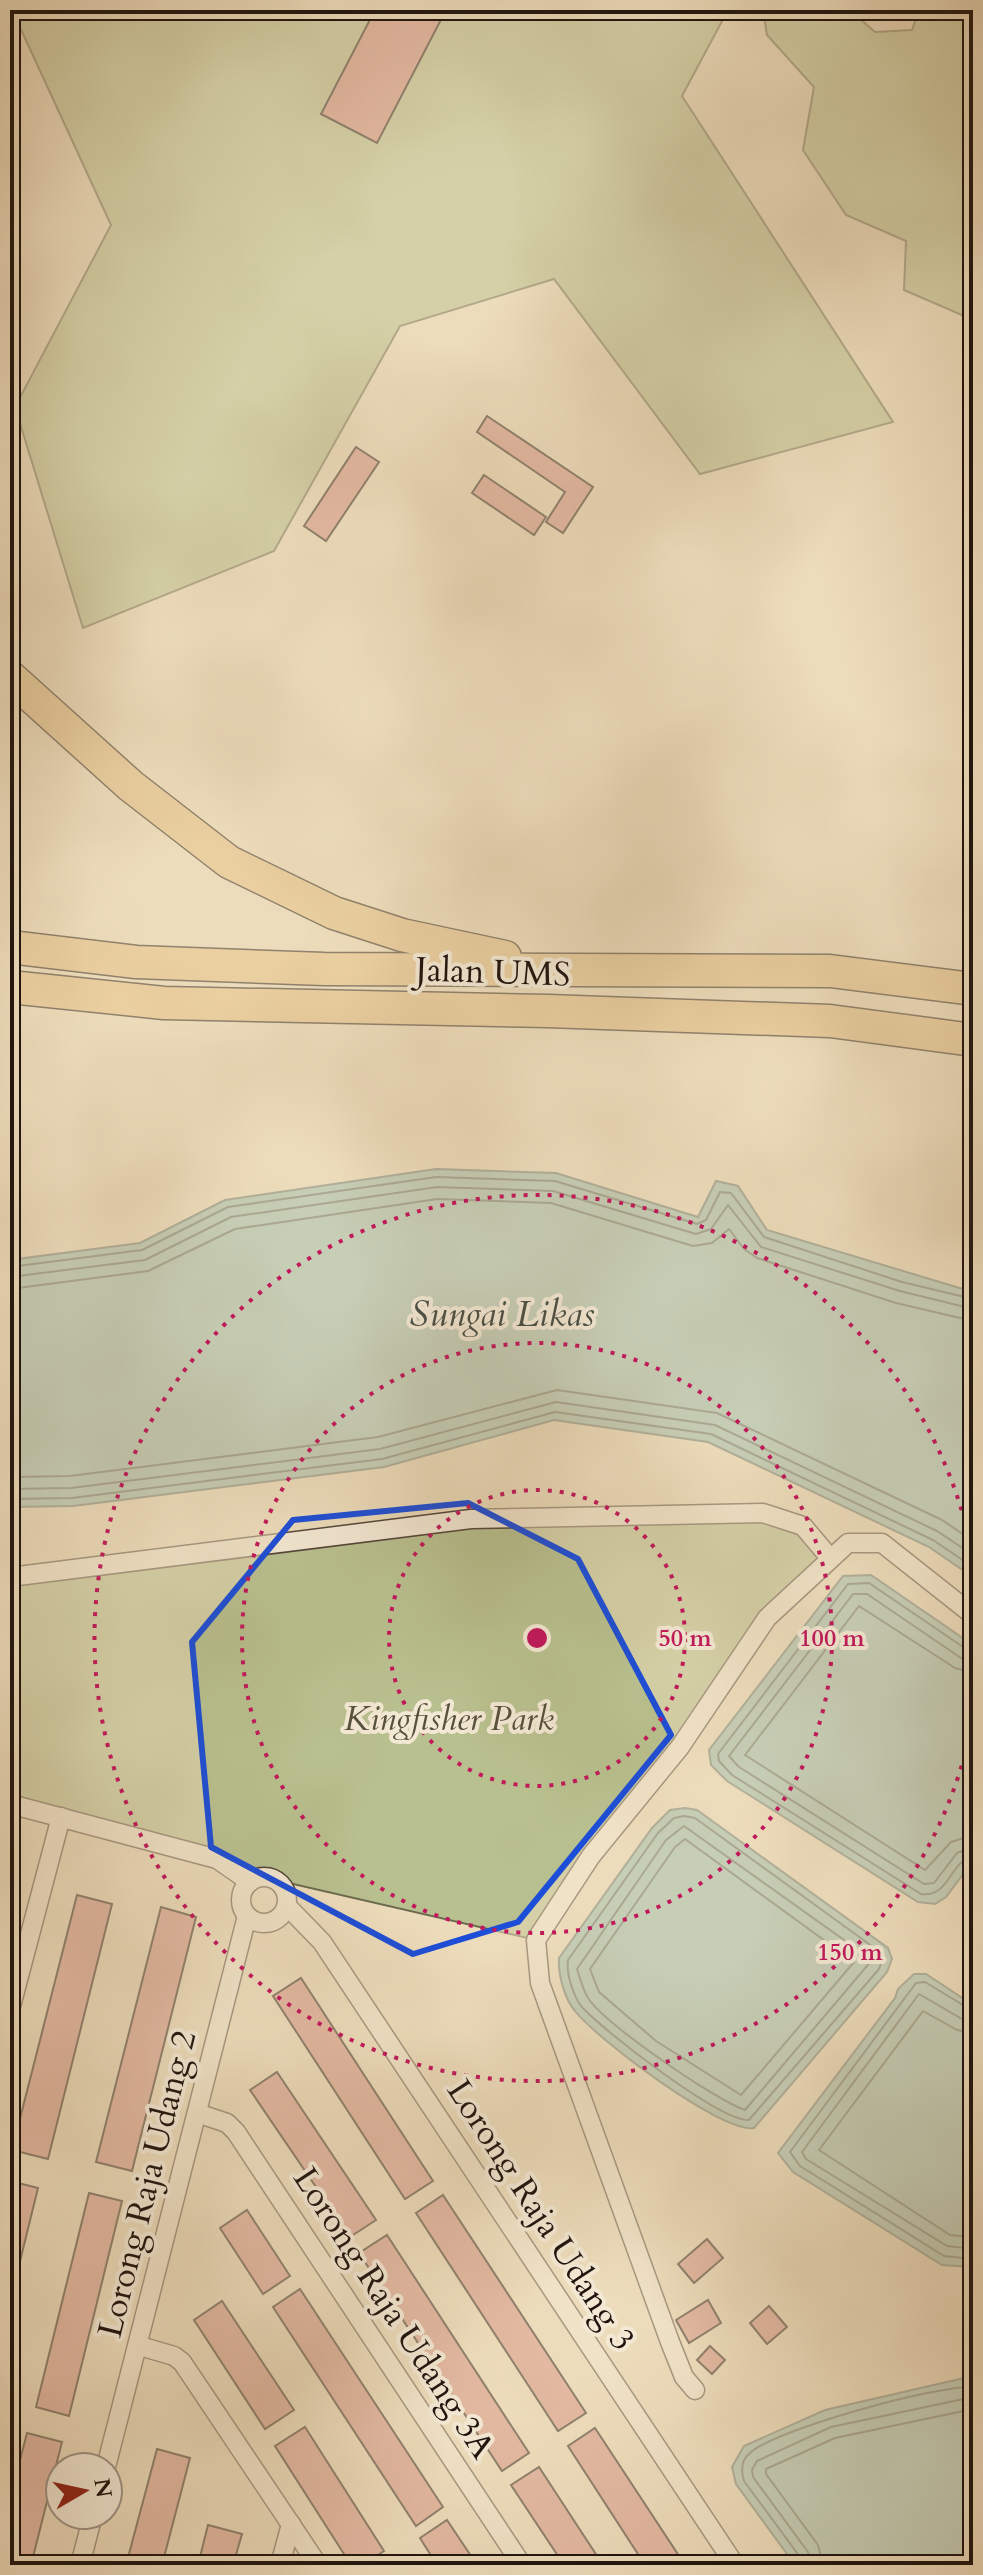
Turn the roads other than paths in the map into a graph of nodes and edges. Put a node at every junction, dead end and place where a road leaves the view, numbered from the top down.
1 (10, 677) edge
2 (10, 947) edge
3 (570, 969) junction
4 (973, 989) edge
5 (18, 993) edge
6 (973, 1040) edge
7 (830, 1558) junction
8 (10, 1577) edge
9 (973, 1615) edge
10 (10, 1804) edge
11 (61, 1817) junction
12 (250, 1882) junction
13 (287, 1906) junction
14 (247, 1916) junction
15 (10, 2010) edge
16 (197, 2113) junction
17 (140, 2346) junction
18 (695, 2390) dead end
19 (110, 2451) edge
20 (291, 2524) junction
21 (89, 2531) edge
22 (80, 2565) edge
23 (280, 2565) edge
24 (318, 2565) edge
25 (522, 2565) edge
26 (735, 2565) edge

1 - 3 highway
2 - 3 highway, Jalan UMS
3 - 4 highway, Jalan UMS
5 - 6 highway, Jalan UMS
7 - 8 street
7 - 9 street
7 - 18 street
10 - 11 street
11 - 12 street
11 - 15 street
12 - 13 street
12 - 14 street
13 - 14 street
13 - 26 street, Lorong Raja Udang 3
14 - 16 street, Lorong Raja Udang 2
16 - 17 street, Lorong Raja Udang 2
16 - 25 street, Lorong Raja Udang 3A
17 - 19 street, Lorong Raja Udang 2
17 - 20 street
20 - 23 street
20 - 24 street
21 - 22 street

